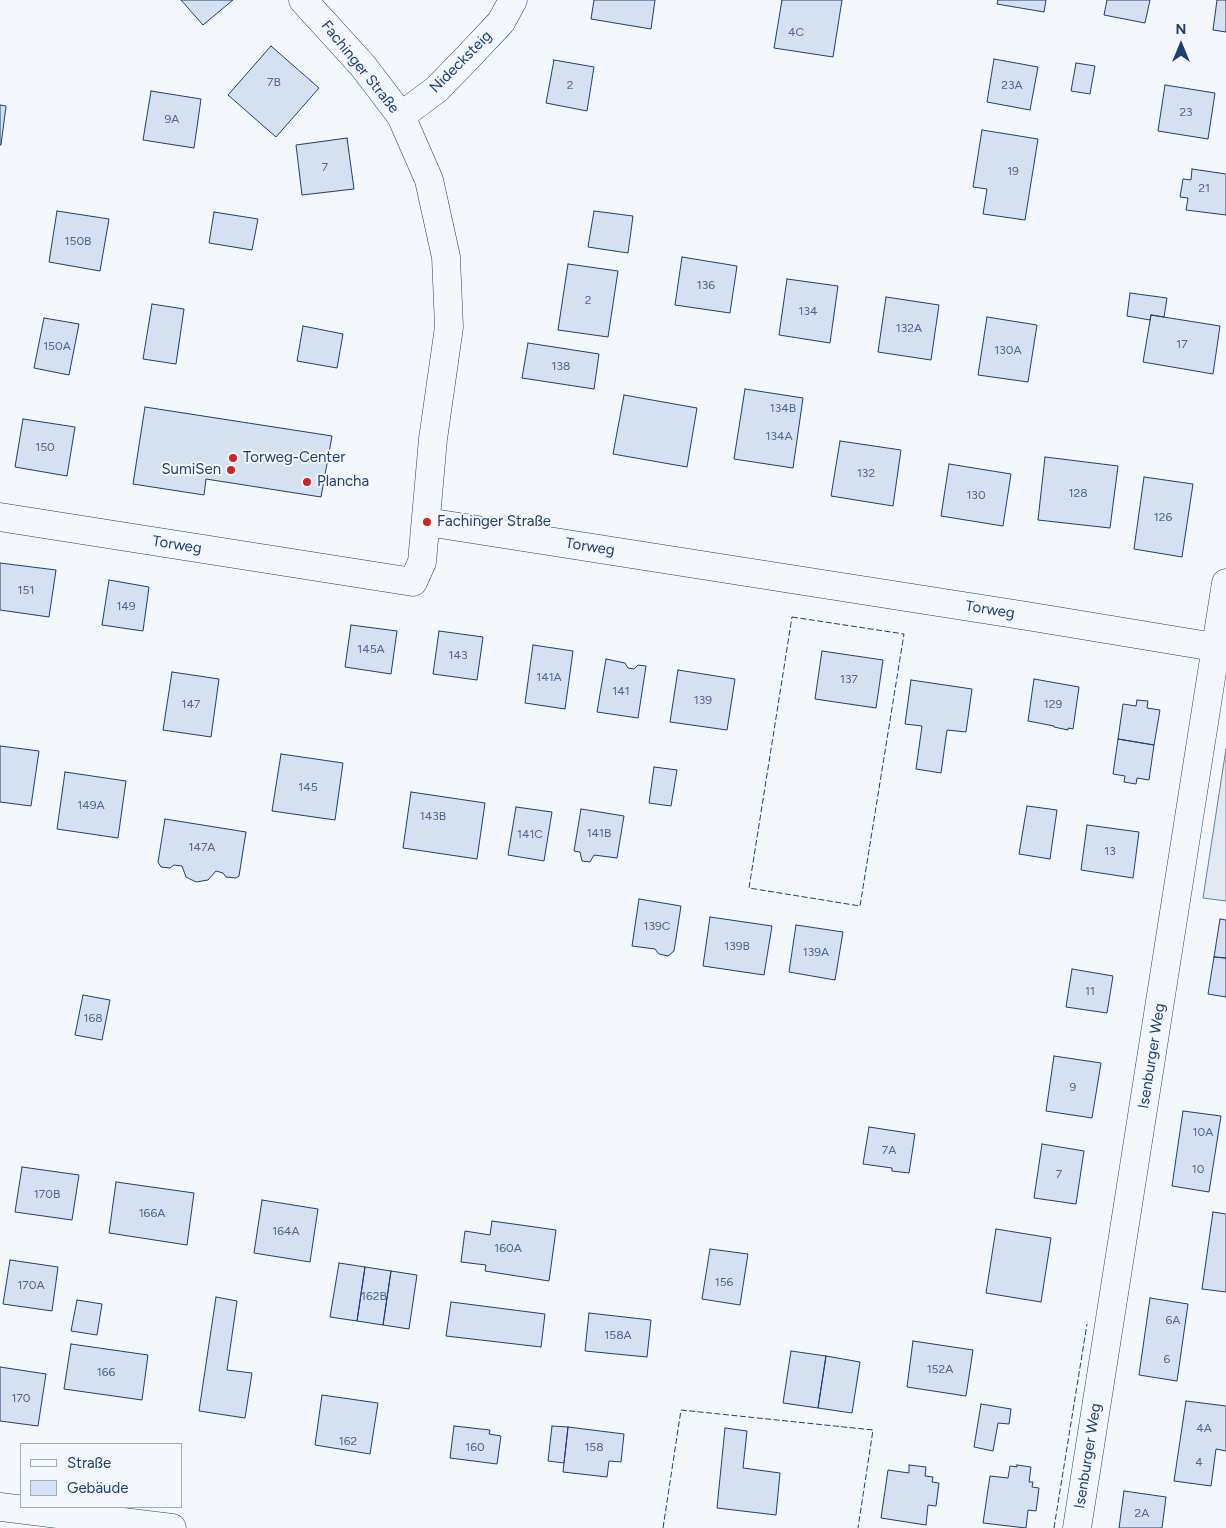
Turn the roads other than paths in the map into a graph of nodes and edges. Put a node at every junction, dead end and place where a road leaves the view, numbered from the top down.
1 (303, 0) edge
2 (513, 0) edge
3 (401, 116) junction
4 (0, 517) edge
5 (427, 522) junction
6 (1226, 583) edge
7 (1221, 648) edge
8 (0, 1507) edge
9 (172, 1528) edge
10 (1077, 1528) edge

1 - 3 street, Fachinger Straße
2 - 3 street, Nidecksteig
3 - 5 street, Fachinger Straße
4 - 5 street, Torweg
5 - 7 street, Torweg
6 - 7 street, Isenburger Weg
7 - 10 street, Isenburger Weg
8 - 9 street

